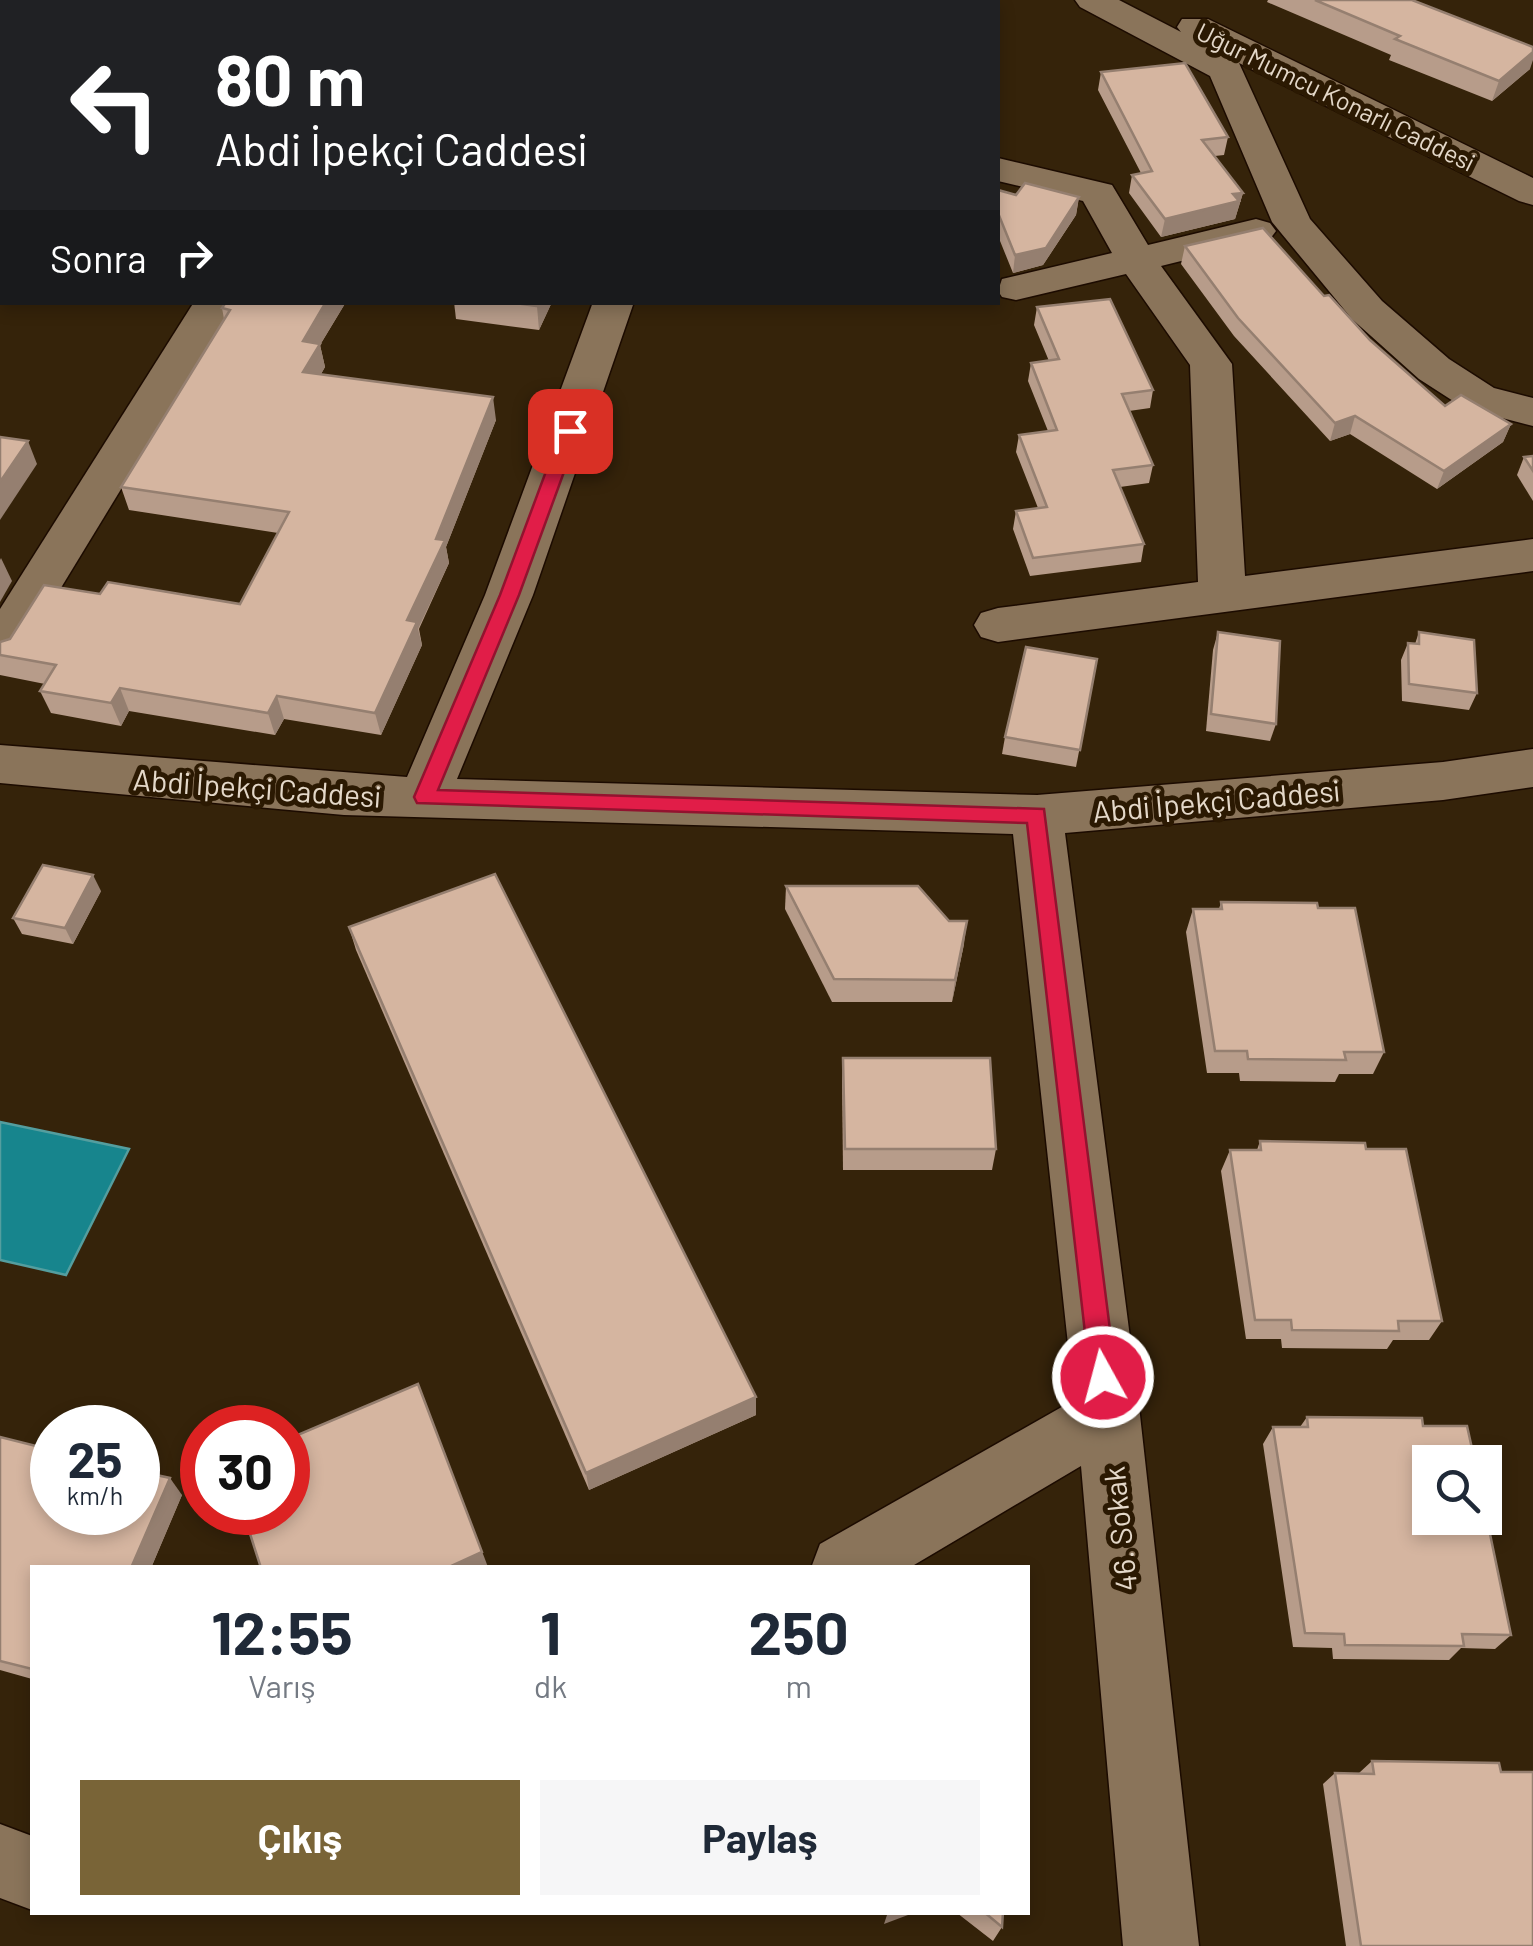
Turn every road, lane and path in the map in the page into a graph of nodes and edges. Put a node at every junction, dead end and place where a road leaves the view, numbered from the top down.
1 (1092, 0) edge
2 (1138, 0) edge
3 (1199, 0) edge
4 (1533, 159) edge
5 (1000, 170) edge
6 (1533, 193) edge
7 (1292, 222) junction
8 (1136, 259) junction
9 (1016, 288) dead end
10 (213, 305) edge
11 (613, 305) edge
12 (1533, 412) edge
13 (1533, 556) edge
14 (1222, 598) junction
15 (998, 625) dead end
16 (0, 648) edge
17 (0, 764) edge
18 (1533, 768) edge
19 (424, 797) junction
20 (1037, 815) junction
21 (1108, 1414) junction
22 (849, 1565) edge
23 (0, 1862) edge
24 (30, 1873) edge
25 (1161, 1946) edge

1 - 7 street
2 - 6 street, Uğur Mumcu Konarlı Caddesi
3 - 4 street, Uğur Mumcu Konarlı Caddesi
5 - 8 street
7 - 8 street
7 - 12 street
8 - 9 street
8 - 14 street
10 - 16 street
11 - 19 street
13 - 14 street
14 - 15 street
17 - 19 street, Abdi İpekçi Caddesi
18 - 20 street, Abdi İpekçi Caddesi
19 - 20 street, Abdi İpekçi Caddesi
20 - 21 street, 46. Sokak
21 - 22 street
21 - 25 street, 46. Sokak
23 - 24 street

